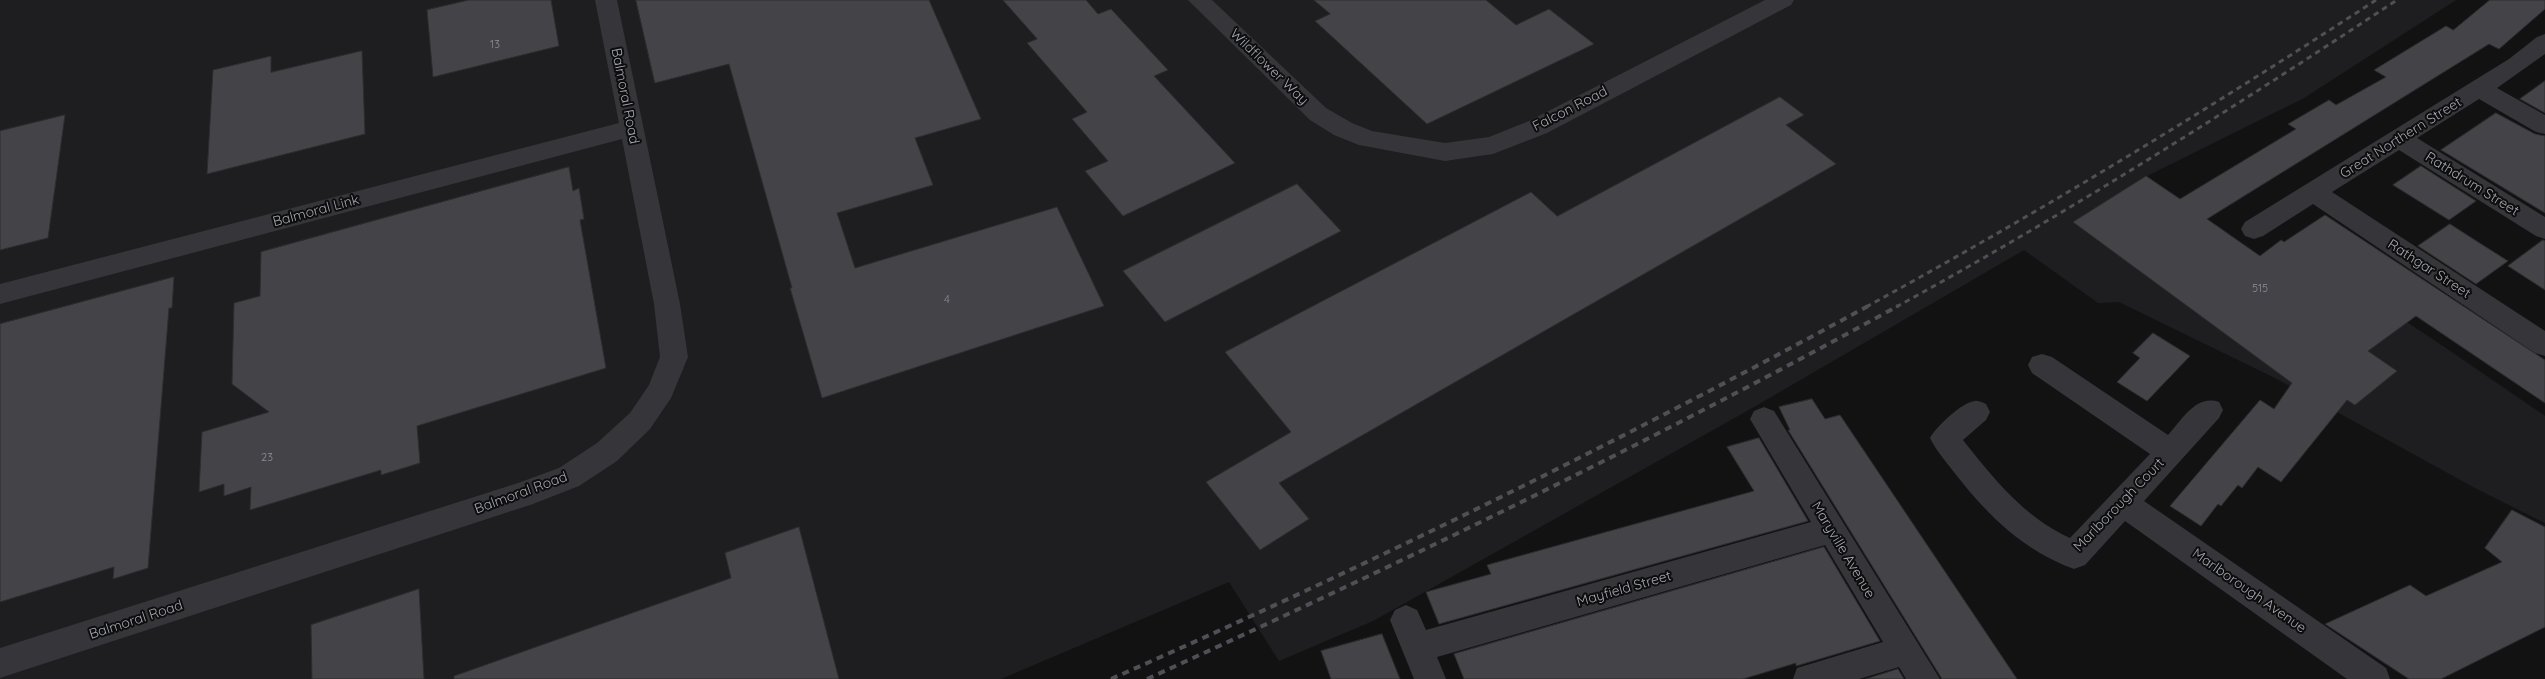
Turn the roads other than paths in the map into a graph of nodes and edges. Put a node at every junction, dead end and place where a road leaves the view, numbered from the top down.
1 (606, 0) edge
2 (1199, 0) edge
3 (1782, 0) edge
4 (2545, 42) edge
5 (2478, 88) junction
6 (2545, 126) edge
7 (632, 128) junction
8 (1342, 129) joint
9 (2400, 138) junction
10 (2314, 193) junction
11 (2545, 229) edge
12 (2254, 230) dead end
13 (0, 294) edge
14 (2545, 346) edge
15 (2042, 366) dead end
16 (2210, 410) dead end
17 (1976, 412) dead end
18 (1764, 419) dead end
19 (2170, 452) junction
20 (2122, 503) junction
21 (1831, 530) junction
22 (1905, 650) junction
23 (0, 663) edge
24 (1430, 679) edge
25 (1809, 679) edge
26 (1924, 679) edge
27 (2374, 679) edge

1 - 7 street, Balmoral Road
2 - 8 street, Wildflower Way
3 - 8 street, Falcon Road
4 - 5 street, Great Northern Street
5 - 6 street
5 - 9 street, Great Northern Street
7 - 13 street, Balmoral Link
7 - 23 street, Balmoral Road
9 - 10 street, Great Northern Street
9 - 11 street, Rathdrum Street
10 - 12 street, Great Northern Street
10 - 14 street, Rathgar Street
15 - 19 street, Marlborough Court
16 - 19 street, Marlborough Court
17 - 20 street, Marlborough Court
18 - 21 street, Maryville Avenue
19 - 20 street, Marlborough Court
20 - 27 street, Marlborough Avenue
21 - 22 street, Maryville Avenue
21 - 24 street, Mayfield Street
22 - 25 street
22 - 26 street, Maryville Avenue

